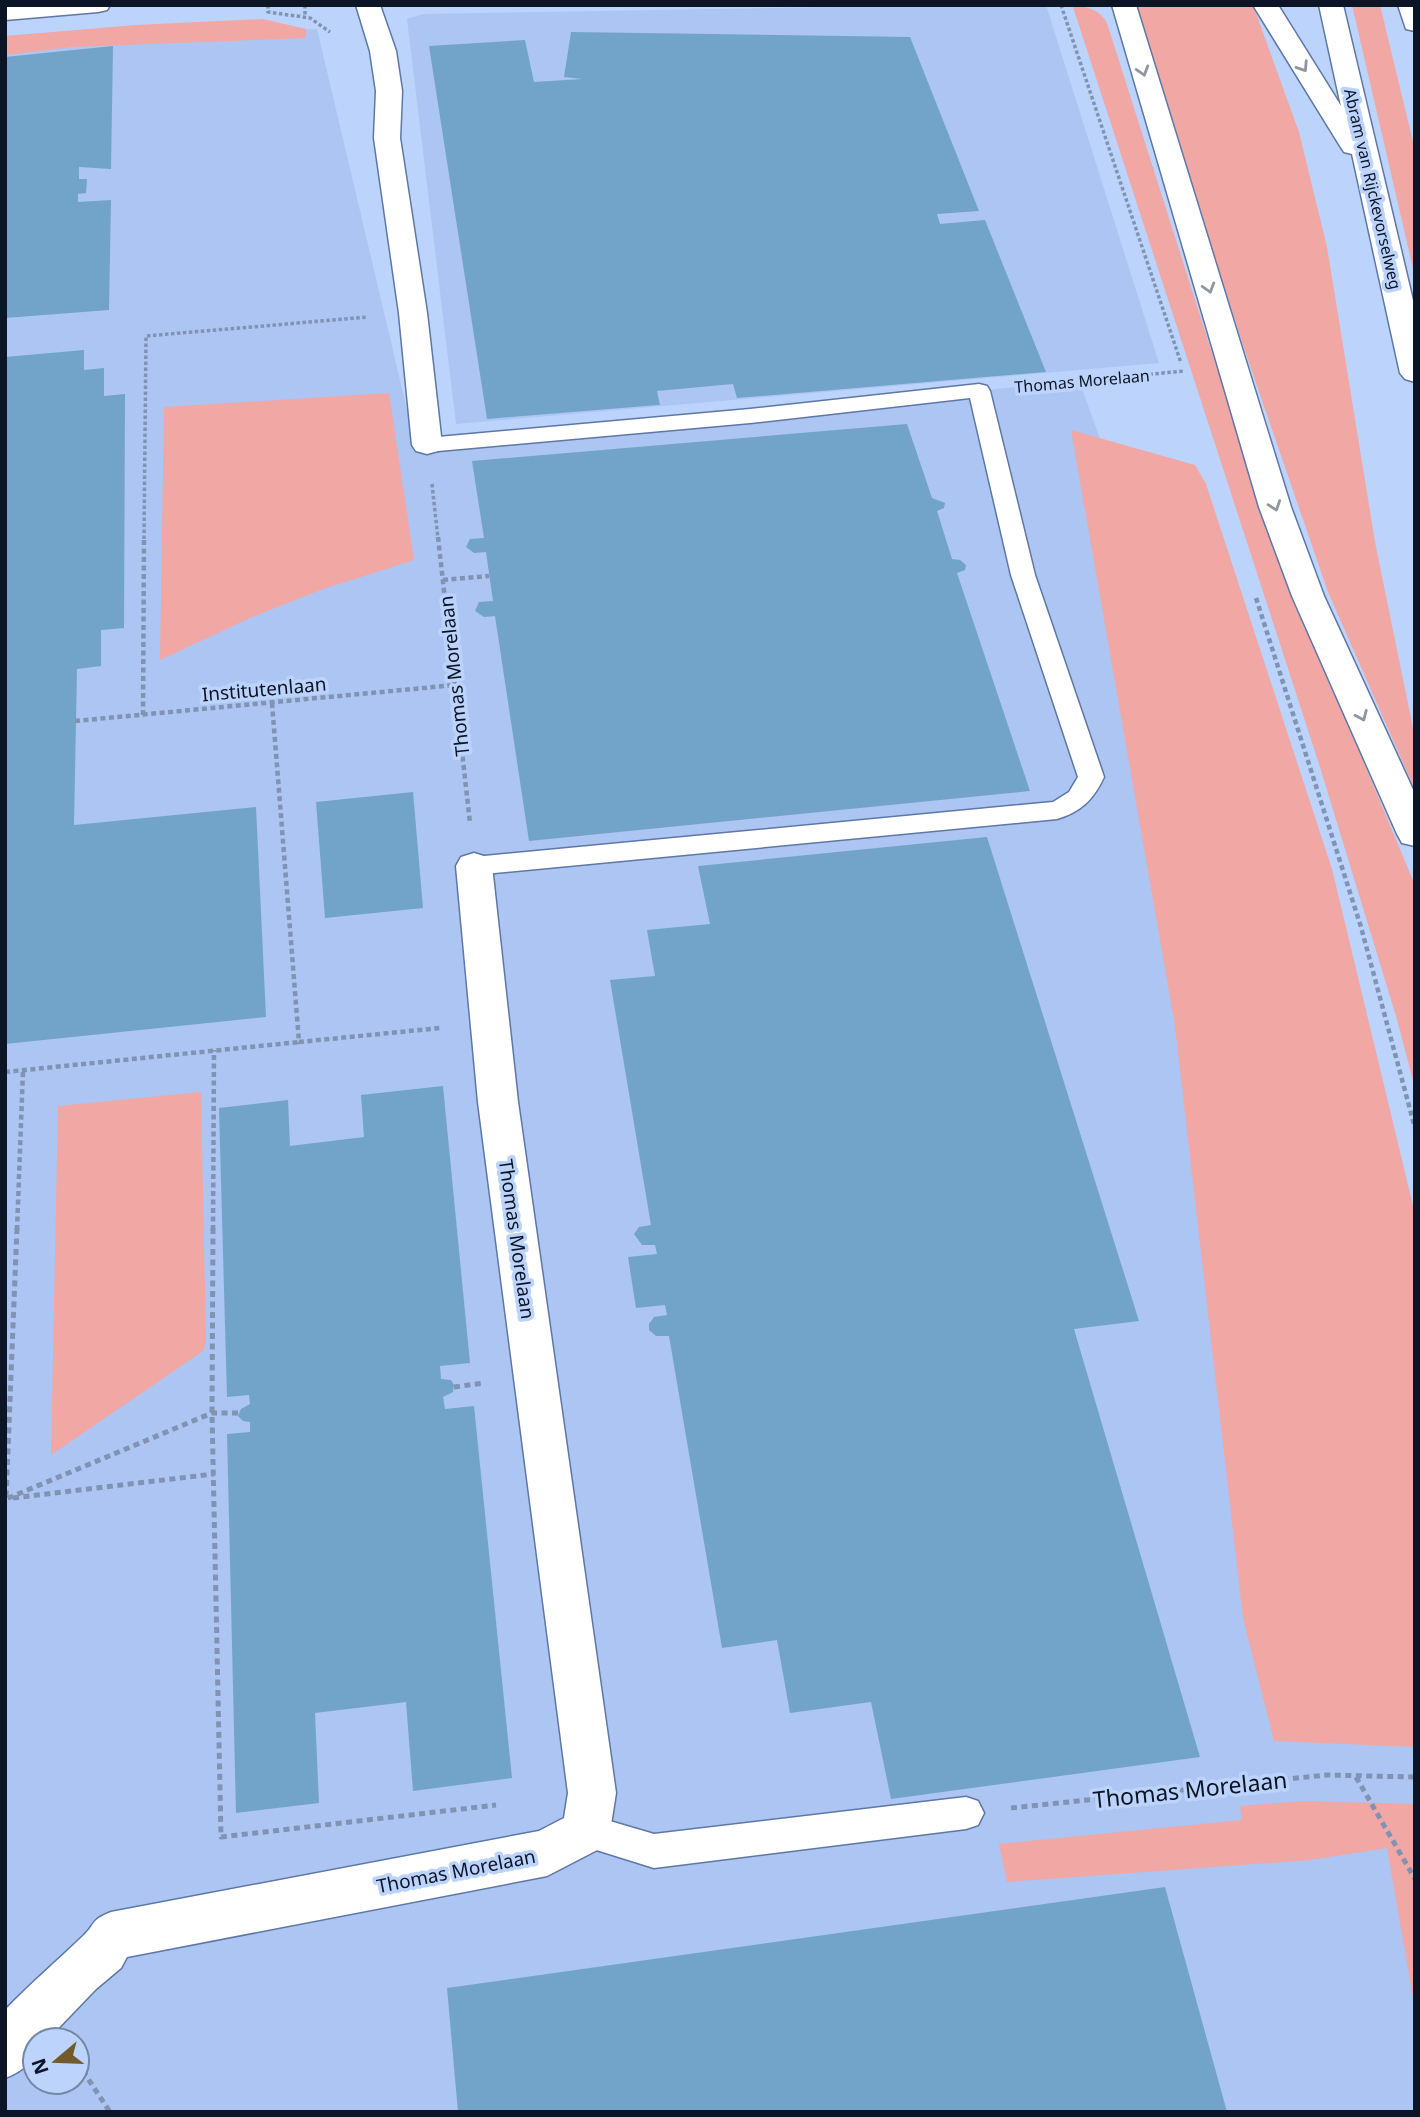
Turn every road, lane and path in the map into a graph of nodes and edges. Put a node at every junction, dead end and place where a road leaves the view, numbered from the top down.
1 (98, 5) edge
2 (268, 5) edge
3 (305, 5) edge
4 (368, 5) edge
5 (1124, 5) edge
6 (1265, 5) edge
7 (1331, 5) edge
8 (1410, 5) edge
9 (5, 13) edge
10 (1415, 24) edge
11 (1369, 170) junction
12 (413, 313) junction
13 (1184, 372) dead end
14 (1415, 373) edge
15 (979, 391) junction
16 (427, 445) junction
17 (489, 576) dead end
18 (443, 580) junction
19 (455, 685) junction
20 (272, 702) junction
21 (143, 715) junction
22 (75, 721) dead end
23 (1415, 834) edge
24 (474, 866) junction
25 (490, 1023) junction
26 (299, 1042) junction
27 (214, 1051) junction
28 (23, 1070) junction
29 (5, 1072) edge
30 (212, 1413) junction
31 (239, 1413) dead end
32 (214, 1474) junction
33 (6, 1499) edge
34 (1356, 1776) junction
35 (1415, 1777) edge
36 (509, 1803) dead end
37 (966, 1813) joint
38 (586, 1831) junction
39 (1415, 1879) edge
40 (5, 2053) edge
41 (91, 2083) edge
42 (110, 2112) edge

1 - 9 main road
2 - 3 path
4 - 12 main road
5 -> 23 main road
6 -> 11 main road
7 - 11 main road, Abram van Rijckevorselweg
8 - 10 main road
11 - 14 main road, Abram van Rijckevorselweg
12 - 16 main road
12 - 21 path
13 - 15 path, Thomas Morelaan
15 - 16 lane
15 - 24 lane
16 - 18 path, Thomas Morelaan
17 - 18 path
18 - 19 path, Thomas Morelaan
19 - 20 path, Institutenlaan
19 - 24 path, Thomas Morelaan
20 - 21 path, Institutenlaan
20 - 26 path
21 - 22 path, Institutenlaan
24 - 25 main road, Thomas Morelaan
25 - 26 path
25 - 38 main road, Thomas Morelaan
26 - 27 path
27 - 28 path
27 - 30 path
28 - 29 path
28 - 33 path
30 - 31 path
30 - 32 path
30 - 33 path
32 - 33 path
32 - 36 path
34 - 35 path, Thomas Morelaan
34 - 37 path, Thomas Morelaan
34 - 39 path
37 - 38 lane
38 - 40 main road, Thomas Morelaan
41 - 42 path

